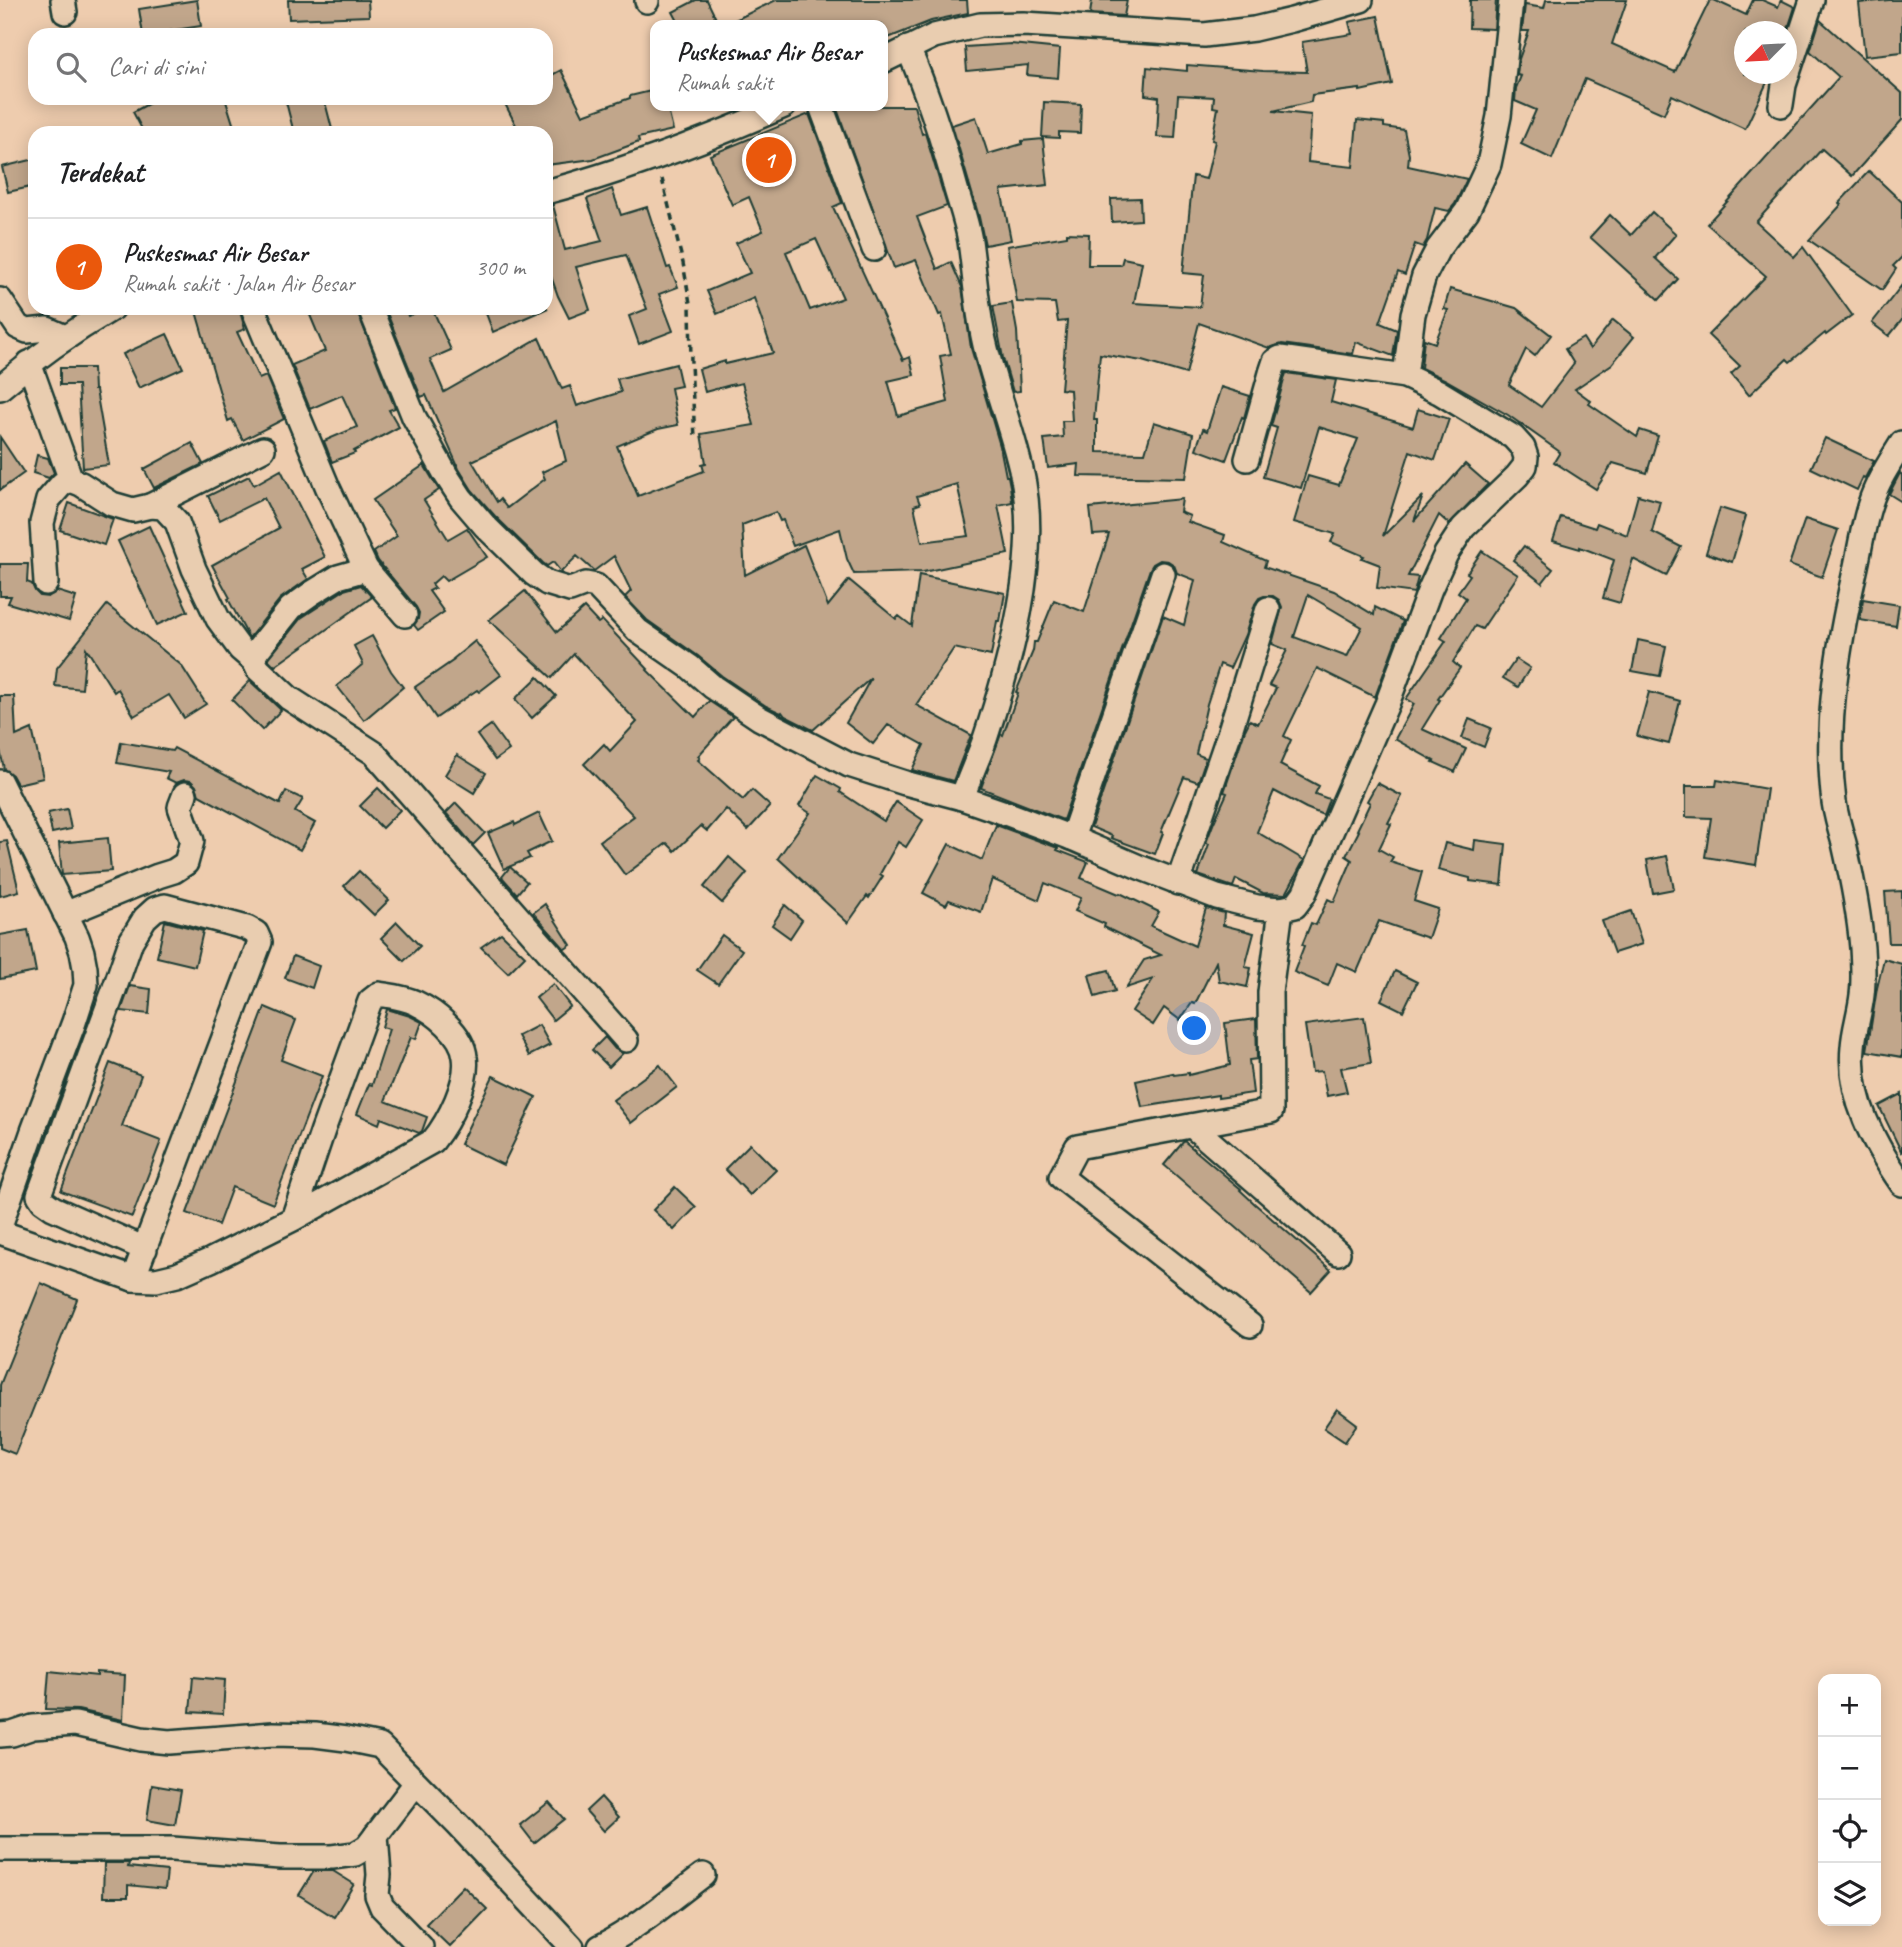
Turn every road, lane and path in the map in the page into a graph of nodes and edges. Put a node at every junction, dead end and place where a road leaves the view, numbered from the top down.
1 (1361, 0) edge
2 (1511, 0) edge
3 (1812, 0) edge
4 (1297, 9) edge
5 (908, 48) junction
6 (888, 58) edge
7 (1781, 105) dead end
8 (772, 111) edge
9 (823, 111) edge
10 (657, 157) junction
11 (553, 190) edge
12 (874, 249) dead end
13 (0, 300) edge
14 (101, 315) edge
15 (256, 315) edge
16 (373, 315) edge
17 (65, 337) junction
18 (29, 363) junction
19 (1405, 376) junction
20 (0, 388) edge
21 (695, 439) dead end
22 (1902, 443) edge
23 (263, 449) dead end
24 (1247, 459) dead end
25 (71, 480) junction
26 (150, 506) junction
27 (366, 569) junction
28 (1163, 574) dead end
29 (46, 583) dead end
30 (1268, 609) dead end
31 (405, 615) dead end
32 (254, 661) junction
33 (0, 782) edge
34 (185, 794) dead end
35 (962, 798) junction
36 (1072, 838) junction
37 (1178, 883) junction
38 (1281, 909) junction
39 (65, 914) junction
40 (626, 1040) dead end
41 (1192, 1126) junction
42 (1902, 1184) edge
43 (293, 1219) junction
44 (0, 1226) edge
45 (0, 1232) edge
46 (145, 1249) junction
47 (1339, 1253) dead end
48 (134, 1279) junction
49 (1250, 1325) dead end
50 (0, 1735) edge
51 (415, 1783) junction
52 (376, 1835) junction
53 (0, 1849) edge
54 (703, 1875) dead end
55 (421, 1947) edge
56 (572, 1947) edge
57 (600, 1947) edge

1 - 4 street
2 - 19 street
3 - 7 street
4 - 5 street
5 - 6 street
5 - 35 street
8 - 10 street
9 - 12 street
10 - 11 street
10 - 21 path
13 - 17 street
14 - 17 street
15 - 27 street
16 - 35 street
17 - 18 street
18 - 20 street
18 - 25 street
19 - 24 street
19 - 38 street
22 - 42 street
23 - 26 street
25 - 26 street
25 - 29 street
26 - 32 street
27 - 31 street
27 - 32 street
28 - 36 street
30 - 37 street
32 - 40 street
33 - 39 street
34 - 39 street
35 - 36 street
36 - 37 street
37 - 38 street
38 - 41 street
39 - 44 street
41 - 47 street
41 - 49 street
43 - 43 street
43 - 48 street
45 - 48 street
46 - 46 street
46 - 48 street
50 - 51 street
51 - 52 street
51 - 56 street
52 - 53 street
52 - 55 street
54 - 57 street

